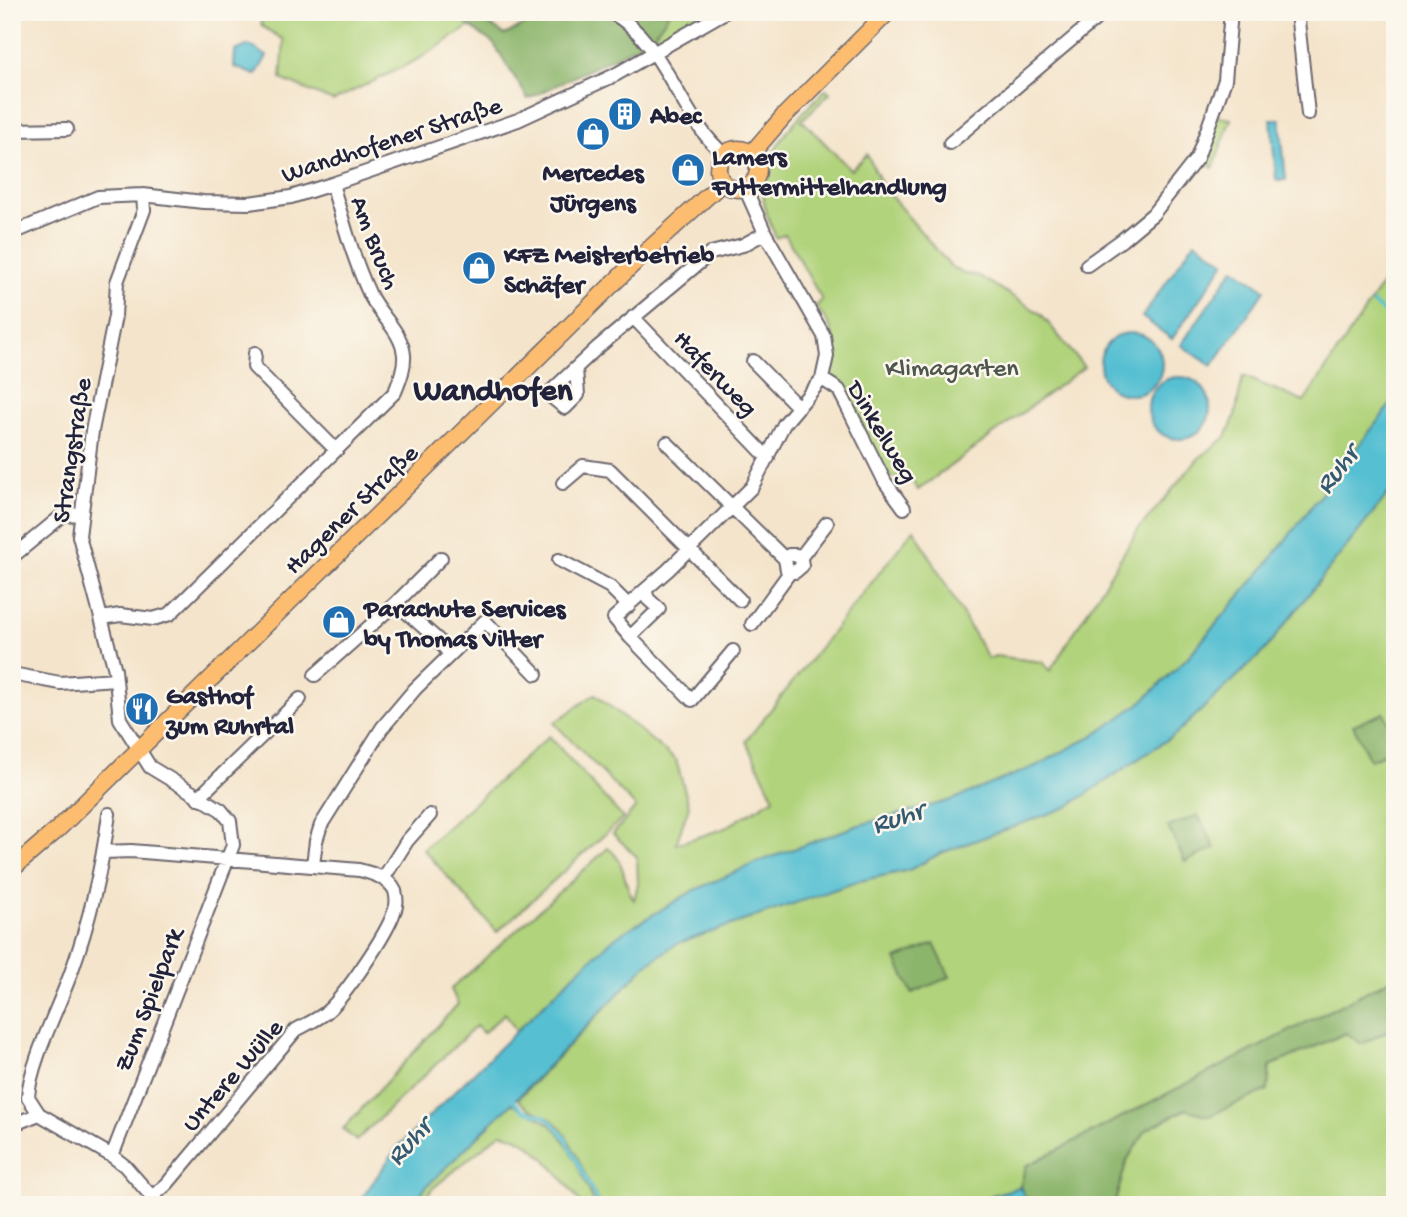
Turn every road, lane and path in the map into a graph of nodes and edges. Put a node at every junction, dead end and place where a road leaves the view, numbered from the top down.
1 (610, 12) edge
2 (725, 12) edge
3 (888, 12) edge
4 (1104, 12) edge
5 (1231, 12) edge
6 (1297, 12) edge
7 (654, 53) junction
8 (1308, 114) dead end
9 (67, 129) dead end
10 (12, 130) edge
11 (950, 143) dead end
12 (751, 154) junction
13 (725, 155) junction
14 (723, 182) junction
15 (332, 184) junction
16 (745, 188) junction
17 (143, 195) junction
18 (765, 233) junction
19 (12, 234) edge
20 (1087, 265) dead end
21 (632, 317) junction
22 (255, 354) dead end
23 (753, 362) dead end
24 (576, 369) dead end
25 (822, 379) junction
26 (798, 407) junction
27 (667, 443) dead end
28 (335, 450) junction
29 (768, 458) junction
30 (563, 483) dead end
31 (733, 508) junction
32 (904, 508) dead end
33 (81, 514) junction
34 (827, 523) dead end
35 (690, 547) junction
36 (12, 557) edge
37 (441, 558) dead end
38 (559, 560) dead end
39 (788, 566) junction
40 (645, 590) junction
41 (740, 600) dead end
42 (396, 603) junction
43 (629, 606) junction
44 (102, 618) junction
45 (752, 624) dead end
46 (630, 637) junction
47 (733, 651) dead end
48 (450, 654) junction
49 (12, 674) edge
50 (536, 674) dead end
51 (316, 675) dead end
52 (115, 679) junction
53 (300, 699) dead end
54 (138, 750) junction
55 (198, 798) junction
56 (109, 814) dead end
57 (430, 815) dead end
58 (104, 852) junction
59 (226, 858) junction
60 (313, 865) junction
61 (12, 869) edge
62 (383, 878) junction
63 (39, 1114) junction
64 (12, 1125) edge
65 (112, 1156) junction
66 (154, 1201) edge

1 - 7 street
2 - 7 street, Wandhofener Straße
3 - 12 main road
4 - 11 street
5 - 20 street
6 - 8 street
7 - 13 street
7 - 15 street, Wandhofener Straße
9 - 10 street
12 - 13 main road
12 - 16 main road
13 - 14 main road
14 - 16 main road
14 - 54 main road, Hagener Straße
15 - 17 street, Wandhofener Straße
15 - 28 street, Am Bruch
16 - 18 street
17 - 19 street, Wandhofener Straße
17 - 33 street, Strangstraße
18 - 21 street
18 - 25 street
21 - 24 street
21 - 29 street, Haferweg
22 - 28 street
23 - 26 street
25 - 26 street
25 - 32 street, Dinkelweg
26 - 29 street
27 - 31 street
28 - 44 street, Am Bruch
29 - 31 street
30 - 35 street
31 - 35 street
31 - 39 street
33 - 36 street
33 - 44 street, Strangstraße
34 - 39 street
35 - 40 street
35 - 41 street
37 - 42 street
38 - 43 street
39 - 45 street
40 - 43 street
40 - 46 street
42 - 48 street
42 - 51 street
43 - 46 street
44 - 52 street, Strangstraße
46 - 47 street
48 - 50 street
48 - 60 street
49 - 52 street
52 - 54 street, Strangstraße
53 - 55 street
54 - 55 street
54 - 61 main road, Hagener Straße
55 - 59 street
56 - 58 street
57 - 62 street
58 - 59 street
58 - 63 street
59 - 60 street
59 - 65 street, Zum Spielpark
60 - 62 street
62 - 66 street, Untere Wülle
63 - 64 street
63 - 65 street
65 - 66 street

